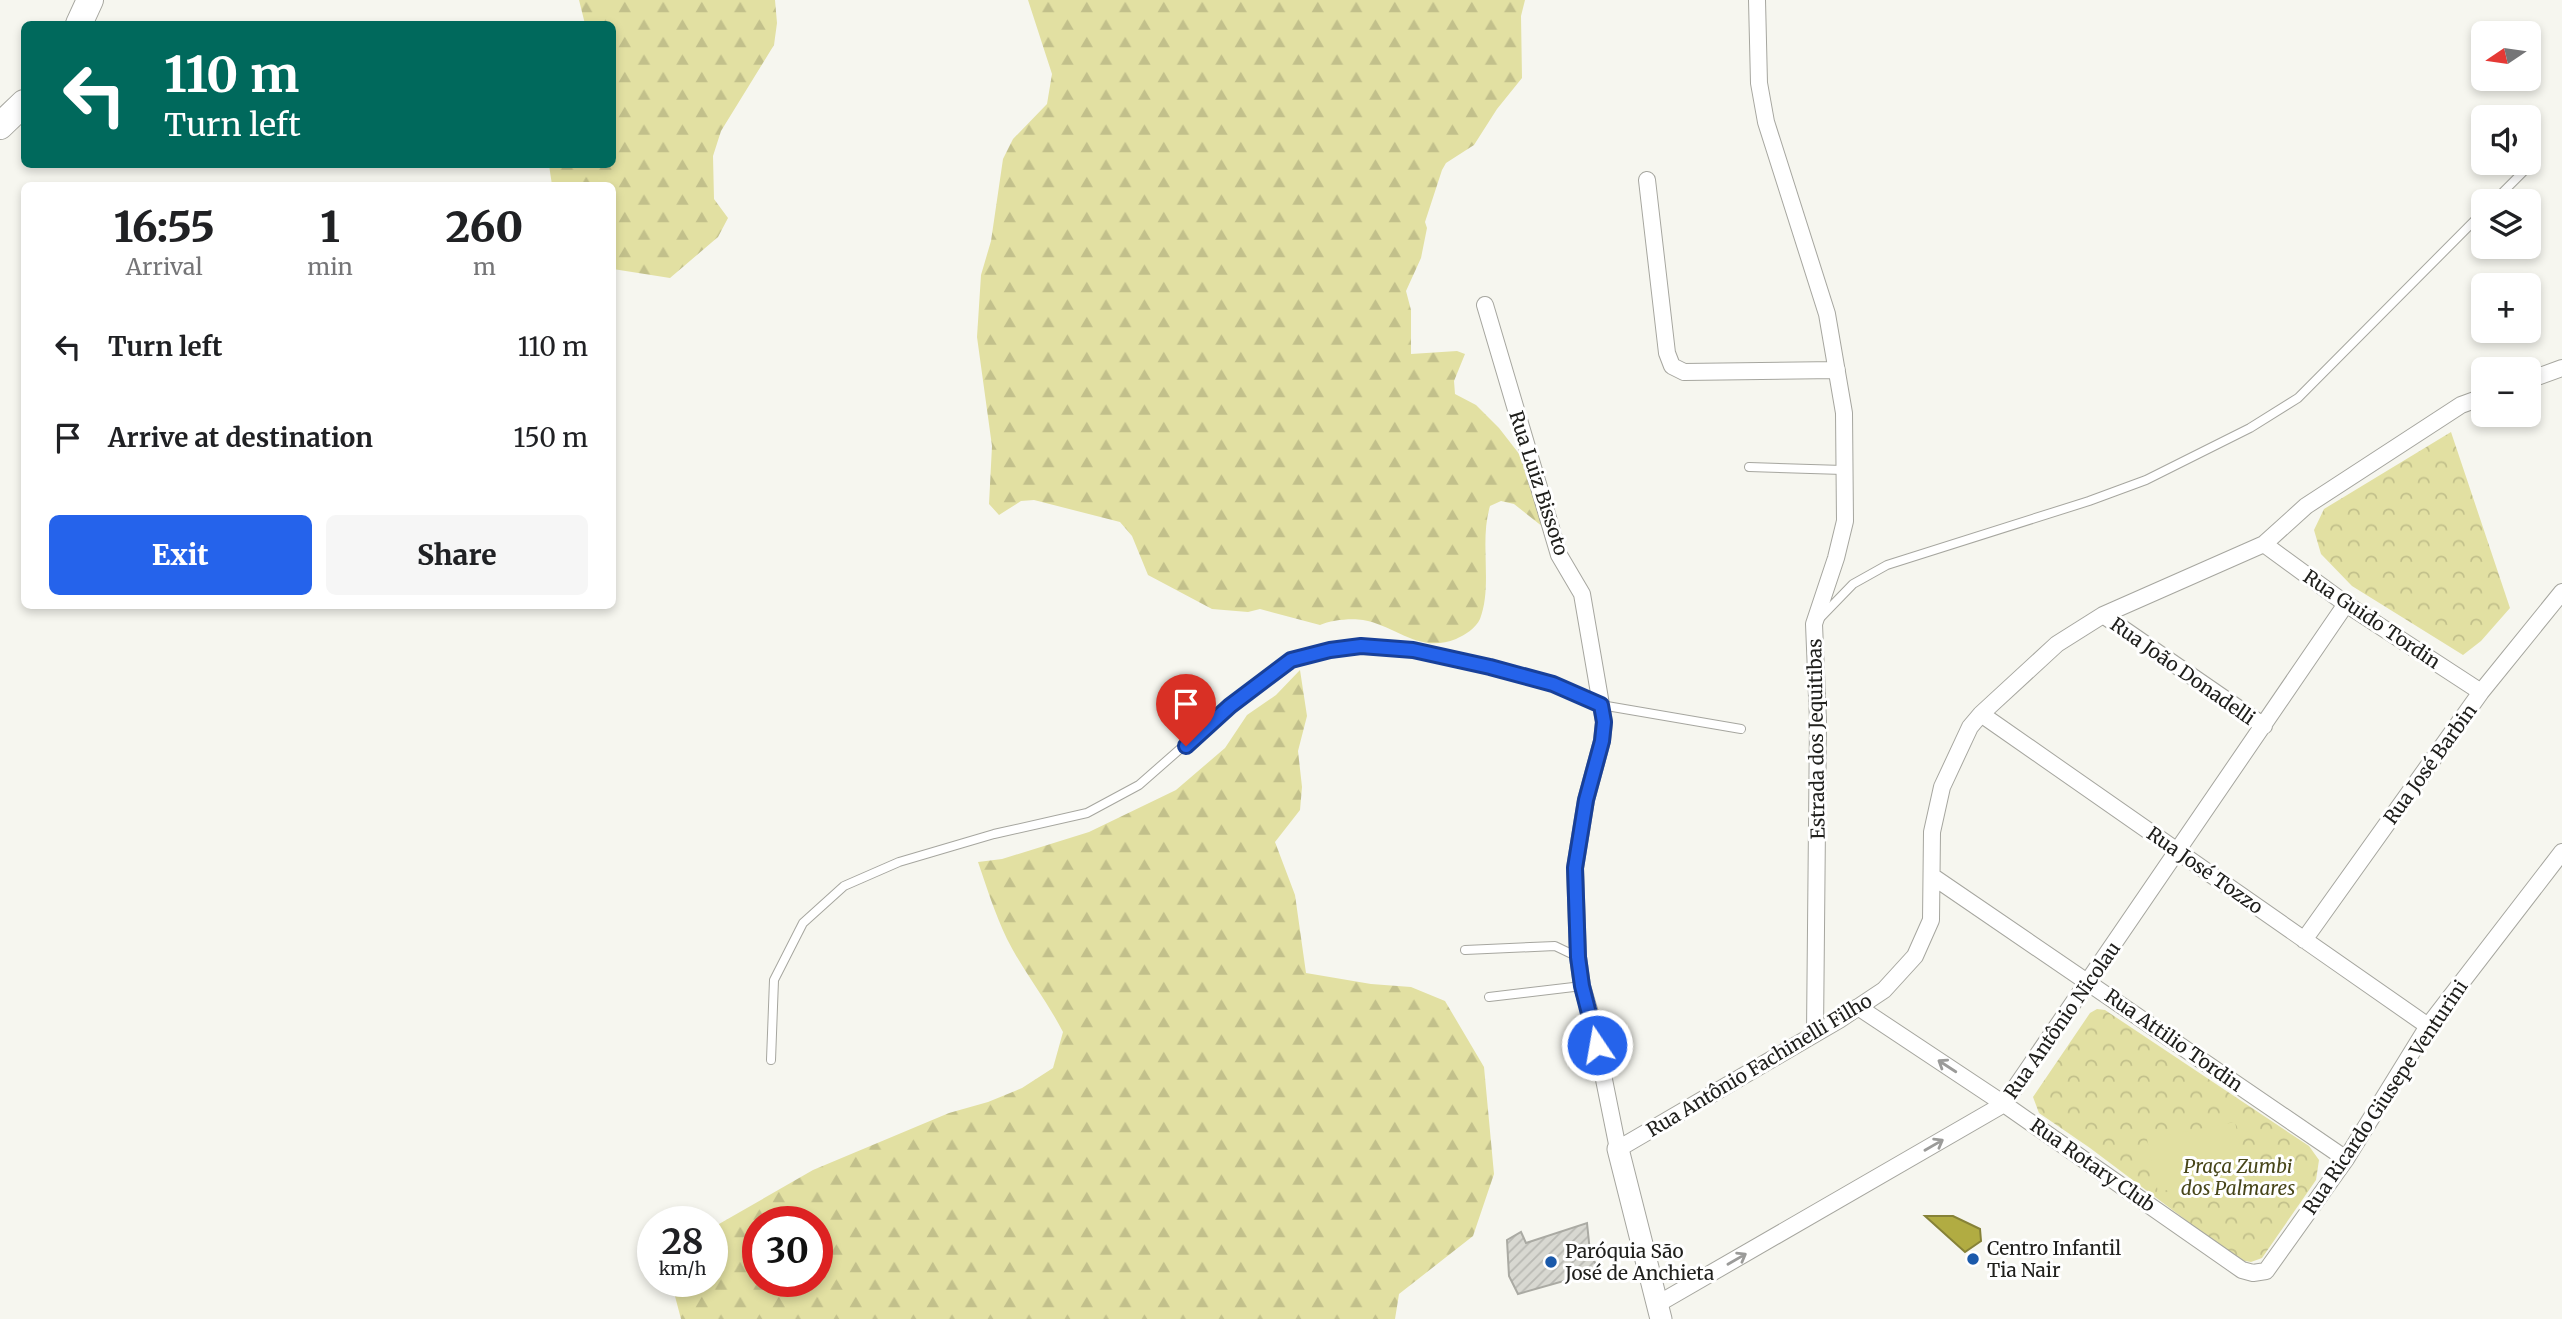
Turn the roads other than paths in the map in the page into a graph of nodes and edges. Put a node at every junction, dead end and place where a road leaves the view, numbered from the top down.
1 (90, 0) edge
2 (1757, 0) edge
3 (80, 21) edge
4 (21, 106) edge
5 (0, 126) edge
6 (2520, 175) edge
7 (1647, 180) dead end
8 (2506, 189) edge
9 (2471, 224) edge
10 (1485, 304) dead end
11 (2562, 368) edge
12 (1837, 370) junction
13 (2541, 376) edge
14 (2471, 401) edge
15 (1749, 467) dead end
16 (1843, 470) junction
17 (2264, 544) junction
18 (2562, 592) edge
19 (2346, 604) junction
20 (2103, 615) junction
21 (1814, 624) junction
22 (2481, 692) junction
23 (1601, 705) junction
24 (1981, 714) junction
25 (2263, 726) junction
26 (1741, 729) dead end
27 (2178, 852) junction
28 (2562, 852) edge
29 (1932, 876) junction
30 (2304, 940) junction
31 (1465, 950) dead end
32 (1578, 957) junction
33 (2089, 982) junction
34 (1582, 986) junction
35 (1489, 997) dead end
36 (1858, 1007) junction
37 (2428, 1026) junction
38 (1815, 1033) junction
39 (771, 1060) dead end
40 (2004, 1104) junction
41 (1618, 1149) junction
42 (2346, 1159) junction
43 (2258, 1273) joint
44 (1659, 1312) edge

1 - 3 main road
2 - 12 street, Estrada dos Jequitibas
4 - 5 main road
6 - 8 lane
7 - 12 street
9 - 21 lane
10 - 23 street, Rua Luiz Bissoto
11 - 13 street
12 - 16 street, Estrada dos Jequitibas
14 - 17 street, Rua Antônio Fachinelli Filho
15 - 16 lane
16 - 21 street, Estrada dos Jequitibas
17 - 19 street, Rua Guido Tordin
17 - 20 street, Rua Antônio Fachinelli Filho
18 - 22 street, Rua José Barbin
19 - 22 street, Rua Guido Tordin
19 - 25 street, Rua Antônio Nicolau
20 - 24 street, Rua Antônio Fachinelli Filho
20 - 25 street, Rua João Donadelli
21 - 38 street, Estrada dos Jequitibas
22 - 30 street, Rua José Barbin
23 - 26 lane
23 - 32 street, Rua Luiz Bissoto
23 - 39 lane
24 - 27 street, Rua José Tozzo
24 - 29 street, Rua Antônio Fachinelli Filho
25 - 27 street, Rua Antônio Nicolau
27 - 30 street, Rua José Tozzo
27 - 33 street, Rua Antônio Nicolau
28 - 37 street, Rua Ricardo Giusepe Venturini
29 - 33 street, Rua Attilio Tordin
29 - 36 street, Rua Antônio Fachinelli Filho
30 - 37 street, Rua José Tozzo
31 - 32 lane
32 - 34 street, Rua Luiz Bissoto
33 - 40 street, Rua Antônio Nicolau
33 - 42 street, Rua Attilio Tordin
34 - 35 lane
34 - 41 street, Rua Luiz Bissoto
36 - 38 street, Rua Antônio Fachinelli Filho
40 -> 36 street, Rua Rotary Club
37 - 42 street, Rua Ricardo Giusepe Venturini
38 - 41 street, Rua Antônio Fachinelli Filho
40 - 43 street, Rua Rotary Club
44 -> 40 street, Rua Antônio Nicolau
41 - 44 street, Rua Luiz Bissoto
42 - 43 street, Rua Ricardo Giusepe Venturini

